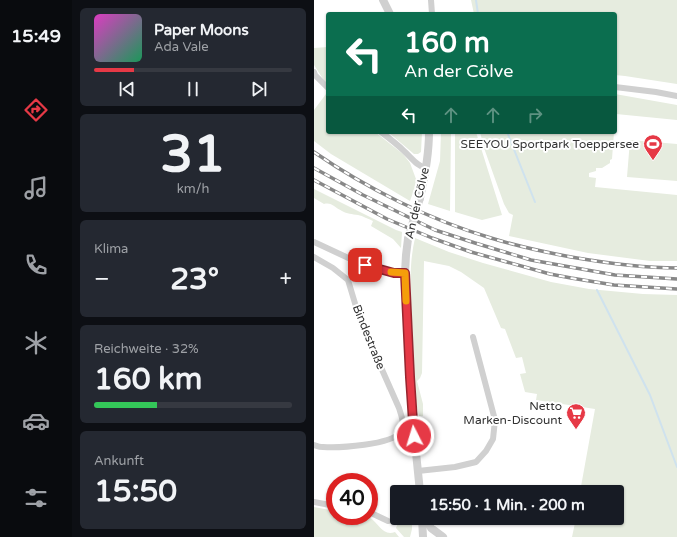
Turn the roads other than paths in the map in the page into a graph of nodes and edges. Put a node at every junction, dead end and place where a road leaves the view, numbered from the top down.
1 (383, 0) edge
2 (431, 0) edge
3 (389, 12) edge
4 (432, 12) edge
5 (314, 72) edge
6 (326, 86) edge
7 (617, 87) edge
8 (677, 96) edge
9 (383, 134) edge
10 (429, 134) edge
11 (426, 168) junction
12 (314, 242) edge
13 (314, 257) edge
14 (405, 273) junction
15 (473, 338) dead end
16 (314, 445) edge
17 (418, 471) junction
18 (419, 485) edge
19 (314, 502) edge
20 (326, 504) edge
21 (378, 516) edge
22 (388, 521) dead end
23 (422, 525) edge
24 (430, 525) edge
25 (423, 537) edge
26 (443, 537) edge

1 - 3 street
2 - 4 street
5 - 6 street
7 - 8 street
9 - 11 street
10 - 11 street, An der Cölve
11 - 14 street, An der Cölve, bridge
12 - 14 street
13 - 16 street, Bindestraße
14 - 17 street, An der Cölve
15 - 17 street
17 - 18 street, An der Cölve
19 - 20 street
21 - 22 street
23 - 25 street
24 - 26 street

